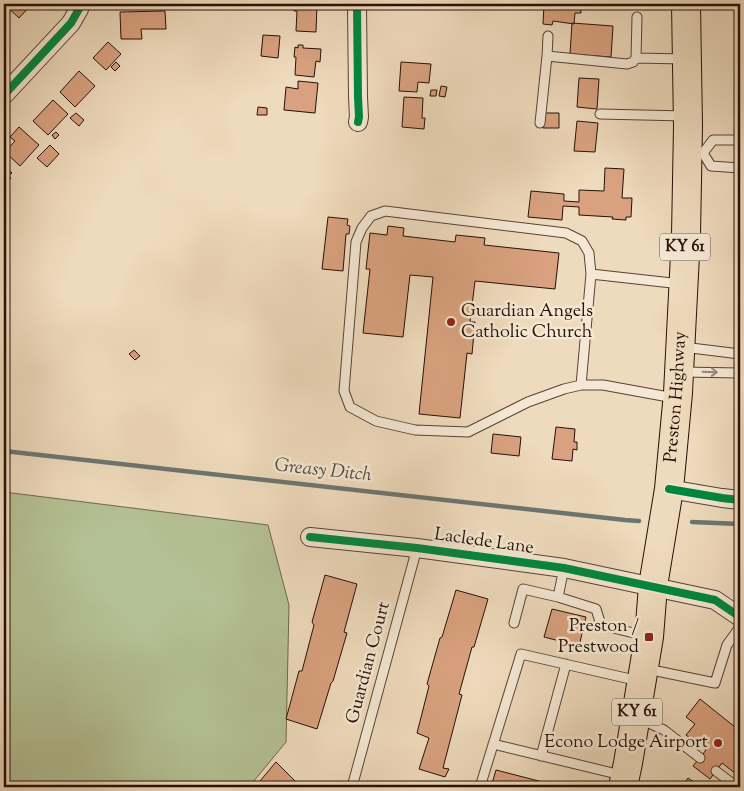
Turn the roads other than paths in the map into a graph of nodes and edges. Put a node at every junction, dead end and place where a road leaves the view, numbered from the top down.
1 (80, 4) edge
2 (357, 4) edge
3 (686, 4) edge
4 (637, 17) dead end
5 (548, 36) dead end
6 (547, 56) junction
7 (636, 58) junction
8 (687, 59) junction
9 (4, 95) edge
10 (600, 114) dead end
11 (688, 116) junction
12 (358, 122) dead end
13 (540, 123) dead end
14 (740, 140) edge
15 (695, 152) junction
16 (740, 168) edge
17 (591, 274) junction
18 (684, 284) junction
19 (740, 354) edge
20 (680, 359) junction
21 (740, 373) edge
22 (581, 385) junction
23 (678, 398) junction
24 (669, 489) junction
25 (740, 500) edge
26 (310, 537) dead end
27 (417, 548) junction
28 (564, 568) junction
29 (653, 586) junction
30 (558, 598) junction
31 (740, 617) edge
32 (514, 622) dead end
33 (740, 627) edge
34 (649, 637) junction
35 (566, 664) junction
36 (643, 675) junction
37 (636, 718) junction
38 (493, 744) junction
39 (541, 756) junction
40 (700, 758) dead end
41 (716, 771) dead end
42 (624, 782) edge
43 (352, 787) edge
44 (480, 787) edge
45 (737, 787) edge

1 - 9 street
2 - 12 street
3 - 8 main road, Preston Highway / KY 61
4 - 7 lane
5 - 6 lane
6 - 7 lane
6 - 13 lane
7 - 8 lane
8 - 11 main road, Preston Highway / KY 61
10 - 11 lane
11 - 15 main road, Preston Highway / KY 61
14 - 15 lane
15 - 16 lane
15 - 18 main road, Preston Highway / KY 61
17 - 18 lane
17 - 22 lane
17 - 22 lane
18 - 20 main road, Preston Highway / KY 61
19 - 20 lane
20 -> 21 lane
20 - 23 main road, Preston Highway / KY 61
22 - 23 lane
23 - 24 main road, Preston Highway / KY 61
24 - 25 street
24 - 29 main road, Preston Highway / KY 61
26 - 27 street, Laclede Lane
27 - 28 street, Laclede Lane
27 - 43 lane, Guardian Court
28 - 29 street, Laclede Lane
28 - 30 lane
29 - 31 street, Laclede Lane
29 - 34 main road, Preston Highway / KY 61
30 - 32 lane
30 - 34 lane
33 - 36 lane
34 - 36 main road, Preston Highway / KY 61
35 - 36 lane
35 - 38 lane
35 - 39 lane
36 - 37 main road, Preston Highway / KY 61
37 - 40 lane
37 - 42 main road, Preston Highway / KY 61
38 - 39 lane
38 - 44 lane
39 - 42 lane
41 - 45 lane

